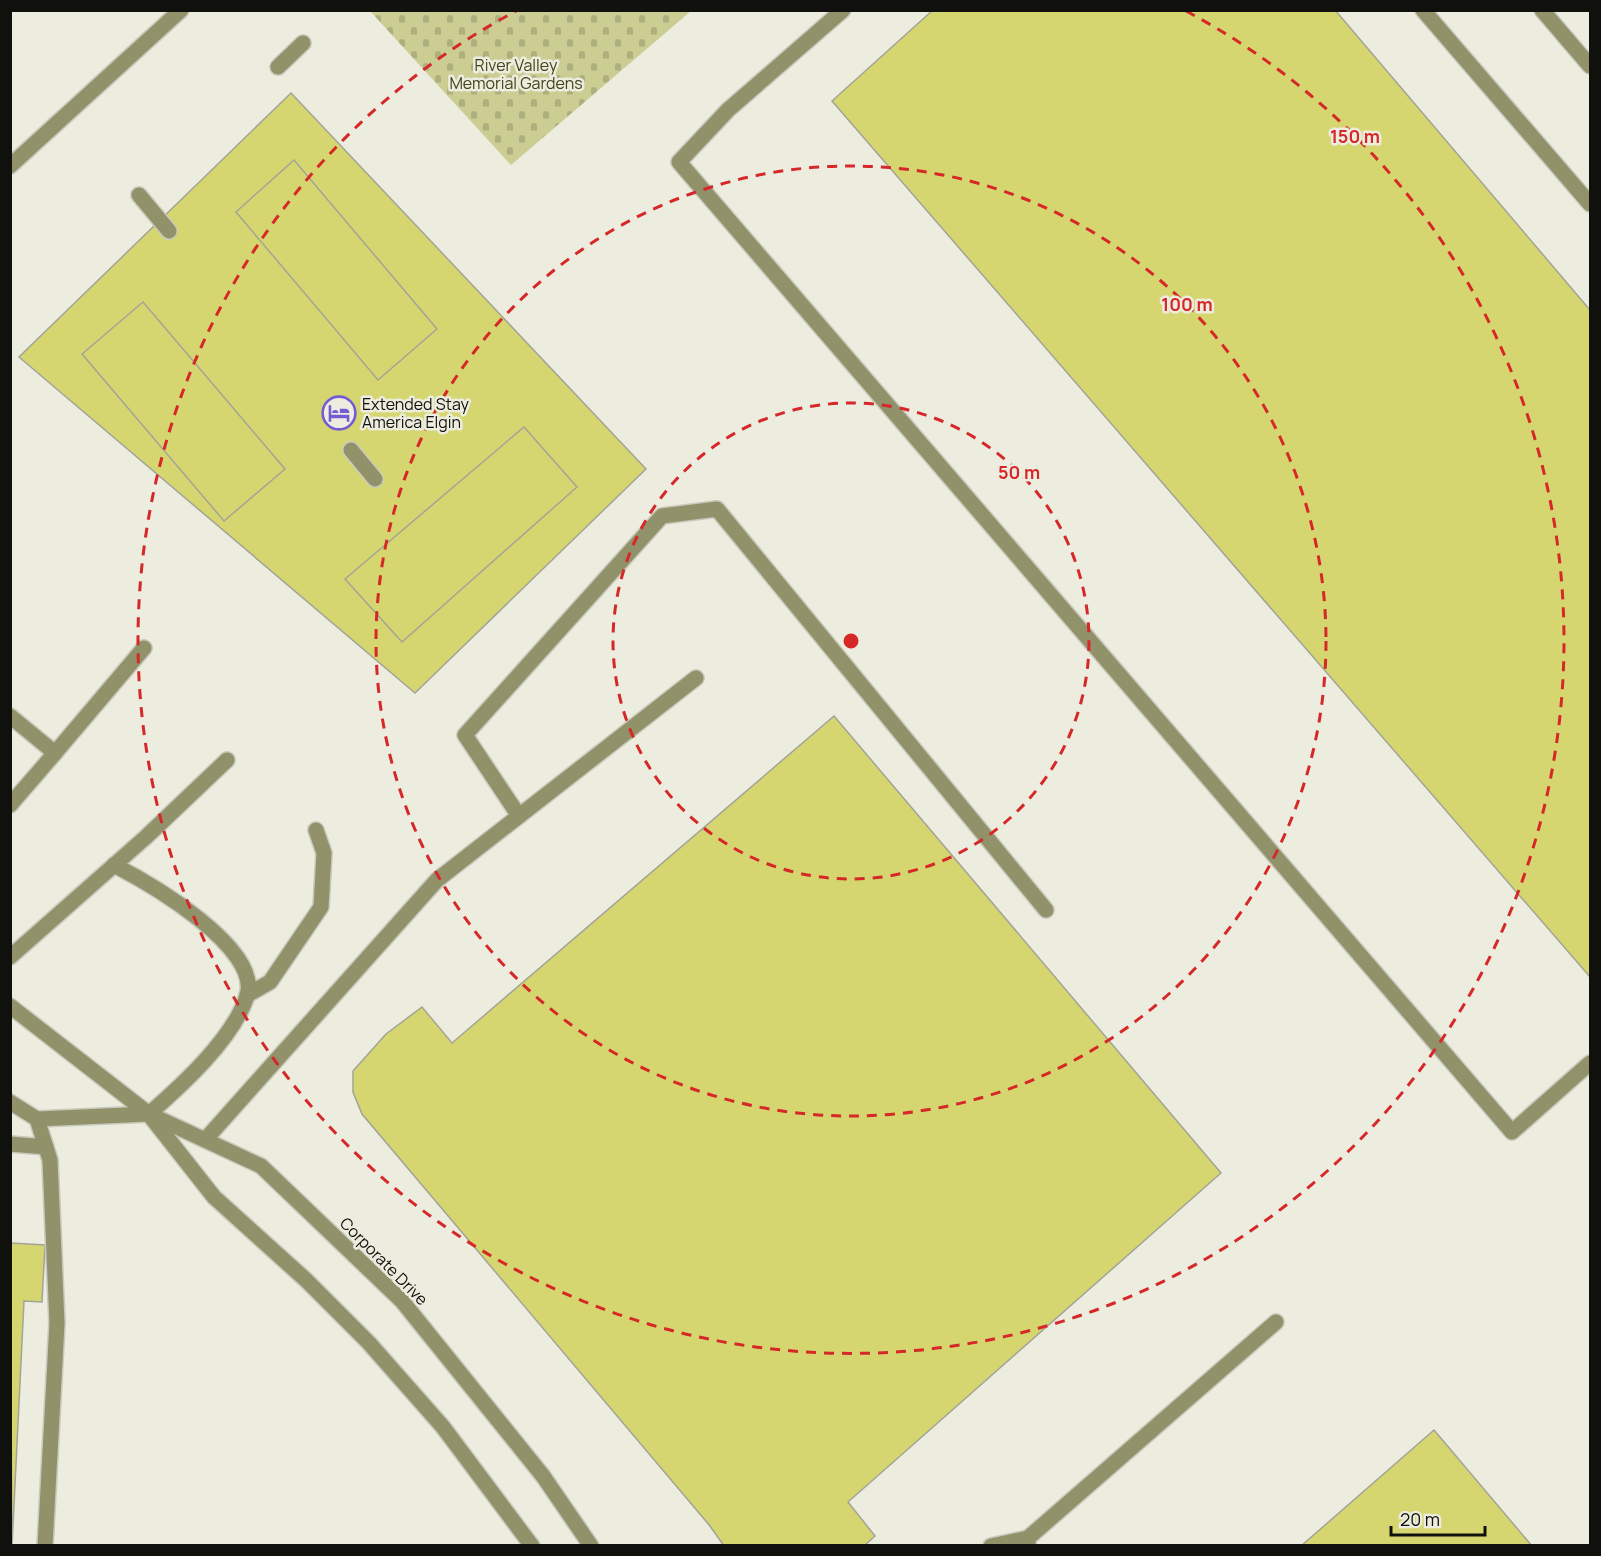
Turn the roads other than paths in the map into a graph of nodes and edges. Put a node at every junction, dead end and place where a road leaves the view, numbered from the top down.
1 (181, 10) edge
2 (843, 10) edge
3 (1423, 10) edge
4 (1542, 10) edge
5 (303, 42) dead end
6 (1590, 66) edge
7 (278, 67) dead end
8 (10, 166) edge
9 (139, 195) dead end
10 (1590, 204) edge
11 (169, 231) dead end
12 (351, 450) dead end
13 (375, 479) dead end
14 (144, 648) dead end
15 (696, 678) dead end
16 (10, 716) edge
17 (55, 753) junction
18 (227, 760) dead end
19 (10, 805) edge
20 (519, 816) junction
21 (316, 830) dead end
22 (114, 866) junction
23 (1046, 910) dead end
24 (10, 957) edge
25 (248, 994) junction
26 (10, 1006) edge
27 (1590, 1063) edge
28 (10, 1102) edge
29 (149, 1114) junction
30 (37, 1119) junction
31 (205, 1140) junction
32 (10, 1144) edge
33 (46, 1147) junction
34 (1276, 1322) dead end
35 (1028, 1542) edge
36 (45, 1545) edge
37 (532, 1545) edge
38 (591, 1545) edge
39 (991, 1545) edge

1 - 8 street
2 - 27 street
3 - 10 street
4 - 6 street
5 - 7 street
9 - 11 street
12 - 13 street
14 - 17 street
15 - 20 street
16 - 17 street
17 - 19 street
18 - 22 street
20 - 23 street
20 - 31 street
21 - 25 street
22 - 24 street
22 - 25 street
25 - 29 street
26 - 29 street, Corporate Drive
28 - 30 street
29 - 30 street
29 - 31 street, Corporate Drive
29 - 37 street, Corporate Drive
30 - 33 street
31 - 38 street, Corporate Drive
32 - 33 street
33 - 36 street
34 - 35 street
35 - 39 street

